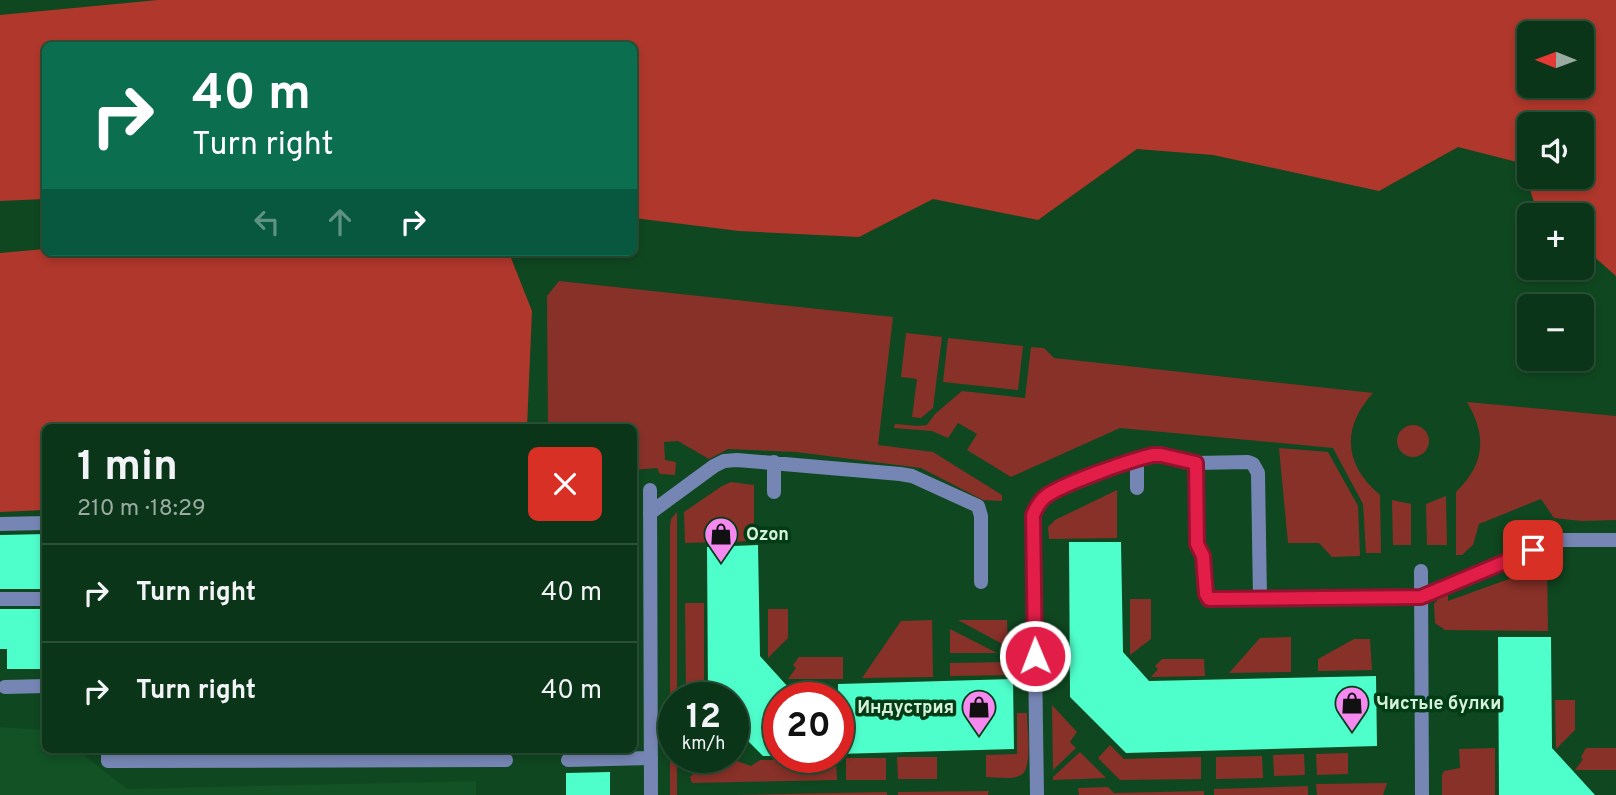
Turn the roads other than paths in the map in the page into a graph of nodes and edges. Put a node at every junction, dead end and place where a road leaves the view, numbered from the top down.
1 (1137, 460) junction
2 (774, 462) junction
3 (1196, 463) junction
4 (1137, 488) dead end
5 (650, 490) dead end
6 (774, 492) dead end
7 (650, 513) junction
8 (42, 523) edge
9 (0, 524) edge
10 (1616, 540) edge
11 (1422, 571) dead end
12 (981, 582) dead end
13 (1421, 597) junction
14 (42, 598) edge
15 (0, 599) edge
16 (1260, 599) junction
17 (42, 686) edge
18 (5, 687) dead end
19 (108, 753) edge
20 (651, 758) junction
21 (506, 760) dead end
22 (568, 760) dead end
23 (651, 795) edge
24 (1037, 795) edge
25 (1422, 795) edge

1 - 3 street
1 - 4 street
1 - 24 street
2 - 6 street
2 - 7 street
2 - 12 street
3 - 16 street
3 - 16 street
5 - 7 street
7 - 20 street
8 - 9 street
10 - 13 street
11 - 13 street
13 - 16 street
13 - 25 street
14 - 15 street
17 - 18 street
19 - 21 street
20 - 22 street
20 - 23 street

